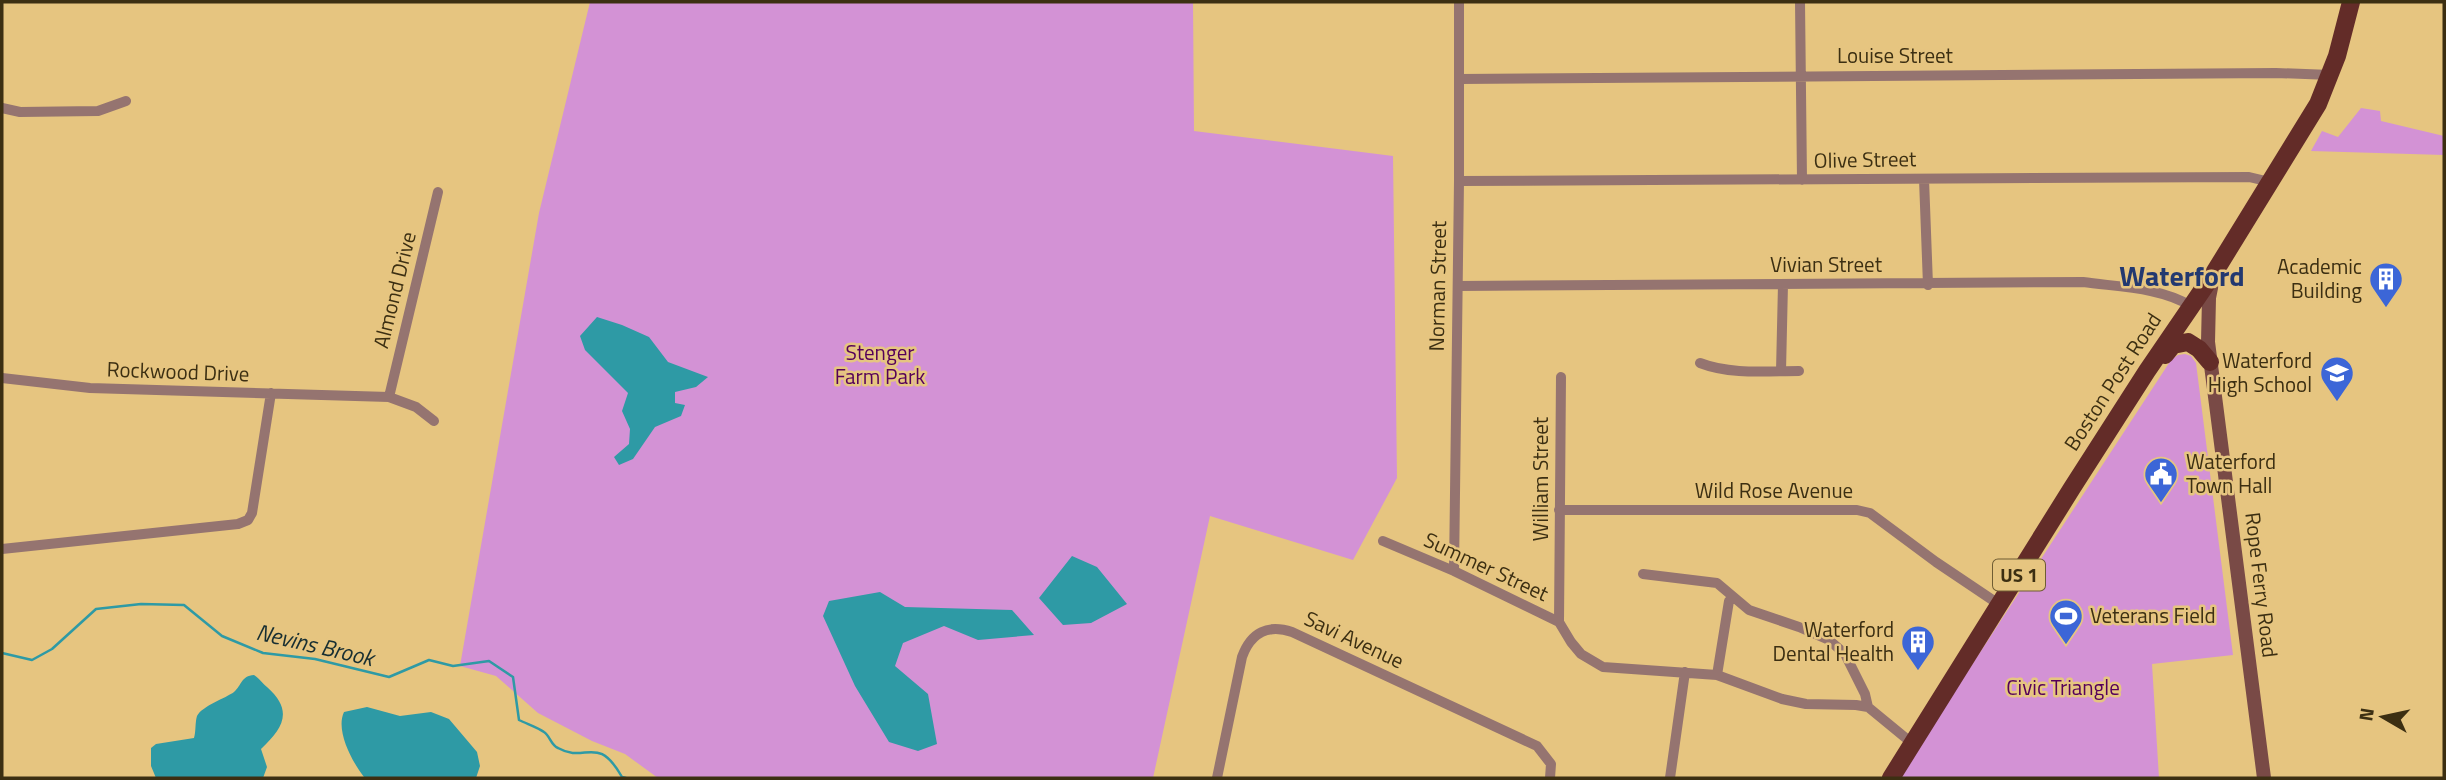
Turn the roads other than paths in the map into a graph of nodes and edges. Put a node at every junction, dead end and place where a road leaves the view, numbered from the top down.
1 (1459, 2) edge
2 (1800, 2) edge
3 (2351, 2) edge
4 (2331, 75) junction
5 (1801, 76) junction
6 (1460, 79) junction
7 (126, 101) dead end
8 (2, 108) edge
9 (1924, 179) junction
10 (1802, 180) junction
11 (1459, 181) junction
12 (2270, 182) junction
13 (438, 192) dead end
14 (2214, 273) junction
15 (1783, 285) junction
16 (1928, 285) junction
17 (1458, 286) junction
18 (2191, 306) junction
19 (2210, 362) junction
20 (1700, 363) dead end
21 (1781, 371) junction
22 (1799, 371) dead end
23 (2147, 371) junction
24 (1561, 377) dead end
25 (2, 378) edge
26 (271, 393) junction
27 (389, 397) junction
28 (434, 421) dead end
29 (1559, 510) junction
30 (1383, 541) dead end
31 (2, 549) edge
32 (1454, 571) junction
33 (1643, 573) dead end
34 (1734, 598) junction
35 (2000, 605) junction
36 (1559, 622) junction
37 (1685, 672) junction
38 (1717, 675) junction
39 (1868, 707) junction
40 (1913, 744) junction
41 (1217, 778) edge
42 (1550, 778) edge
43 (1670, 778) edge
44 (1891, 778) edge
45 (2264, 778) edge

1 - 6 street, Norman Street
2 - 5 street
3 - 4 main road, Boston Post Road / US 1
4 - 5 street, Louise Street
4 - 12 main road, Boston Post Road / US 1
5 - 6 street, Louise Street
5 - 10 street
6 - 11 street, Norman Street
7 - 8 street
9 - 10 street, Olive Street
9 - 12 street, Olive Street
9 - 16 street
10 - 11 street, Olive Street
11 - 17 street, Norman Street
12 - 14 main road, Boston Post Road / US 1
13 - 27 street, Almond Drive
14 - 18 main road, Boston Post Road / US 1
14 - 19 main road, Rope Ferry Road
15 - 16 street, Vivian Street
15 - 17 street, Vivian Street
15 - 21 street
16 - 18 street, Vivian Street
17 - 32 street, Norman Street
18 - 23 main road, Boston Post Road / US 1
19 - 23 main road
19 - 45 main road, Rope Ferry Road
20 - 21 street
21 - 22 street
23 - 35 main road, Boston Post Road / US 1
24 - 29 street, William Street
25 - 26 street, Rockwood Drive
26 - 27 street
26 - 31 street, Rockwood Drive
27 - 28 street
29 - 35 street, Wild Rose Avenue
29 - 36 street, William Street
30 - 32 street, Summer Street
32 - 36 street, Summer Street
33 - 34 street
34 - 38 street
34 - 39 street
35 - 40 main road, Boston Post Road / US 1
36 - 37 street, Summer Street
37 - 38 street, Summer Street
37 - 43 street
38 - 39 street, Summer Street
39 - 40 street
40 - 44 main road, Boston Post Road / US 1
41 - 42 street, Savi Avenue

